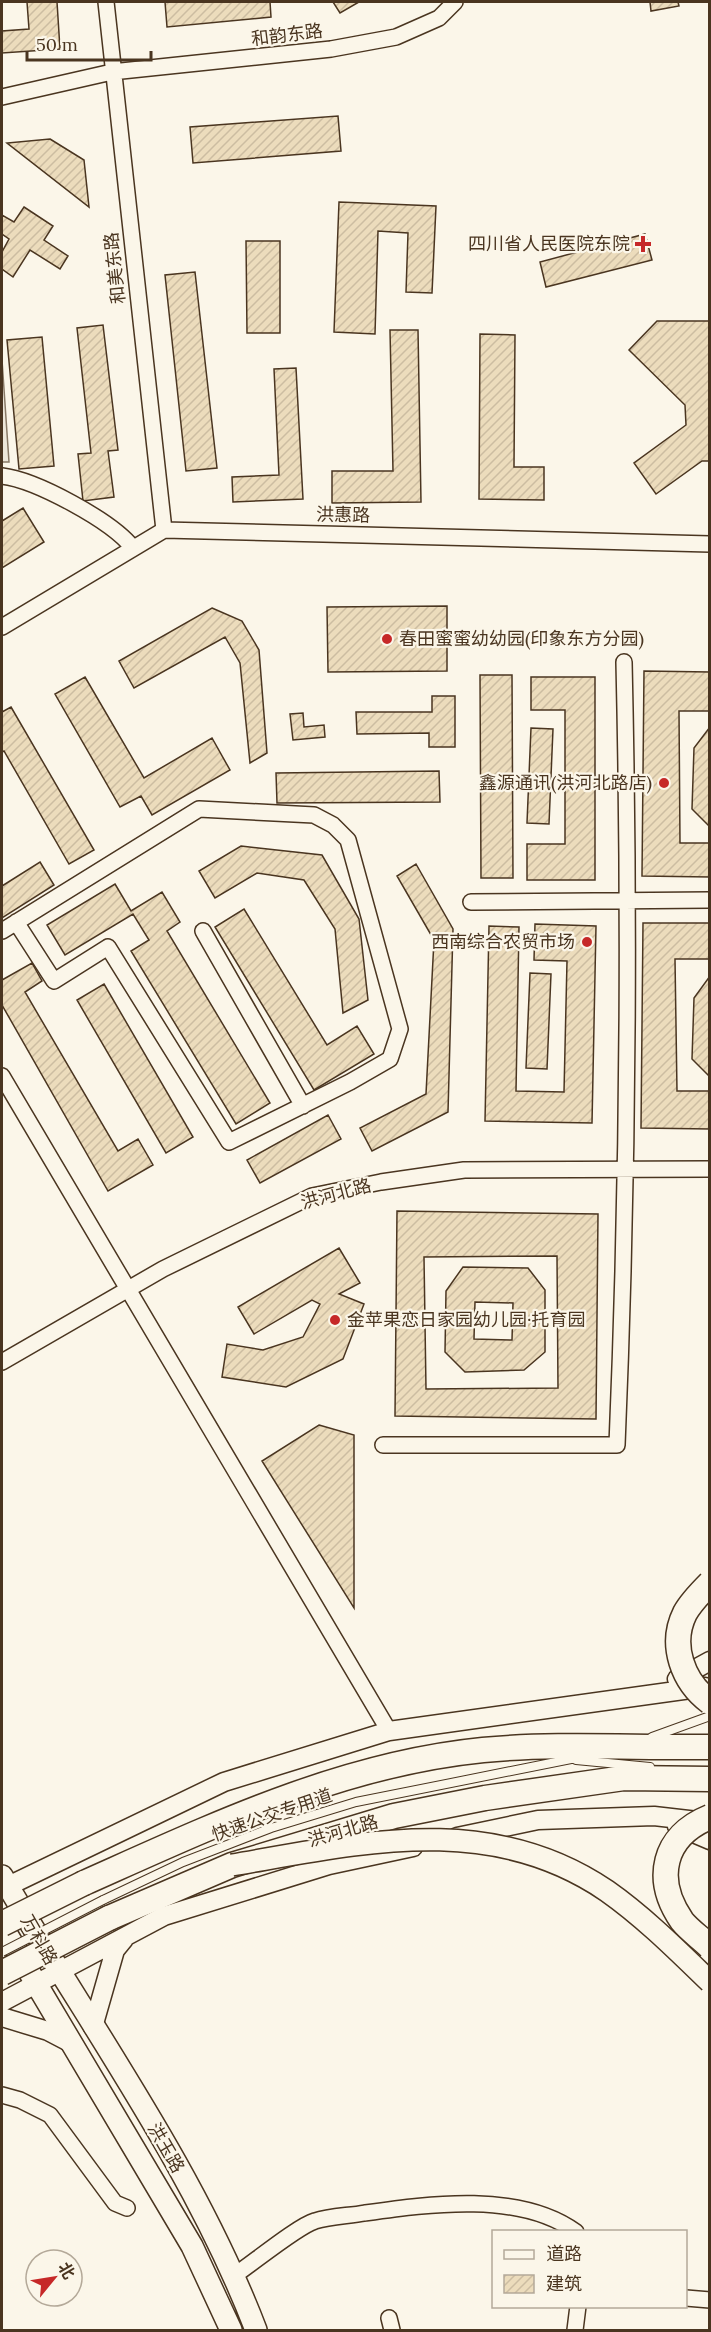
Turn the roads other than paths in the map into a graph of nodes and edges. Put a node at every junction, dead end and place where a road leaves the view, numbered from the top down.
1 (106, 2) edge
2 (455, 2) edge
3 (112, 72) junction
4 (2, 97) edge
5 (2, 476) edge
6 (164, 530) junction
7 (710, 544) edge
8 (133, 548) junction
9 (2, 627) edge
10 (624, 662) dead end
11 (629, 899) junction
12 (710, 900) edge
13 (471, 902) dead end
14 (16, 922) junction
15 (2, 931) edge
16 (203, 931) dead end
17 (2, 1076) edge
18 (303, 1106) junction
19 (627, 1169) junction
20 (710, 1169) edge
21 (128, 1289) junction
22 (2, 1362) edge
23 (383, 1445) dead end
24 (710, 1583) edge
25 (710, 1661) edge
26 (710, 1686) edge
27 (648, 1694) junction
28 (710, 1702) edge
29 (710, 1716) edge
30 (388, 1731) junction
31 (710, 1747) edge
32 (571, 1760) junction
33 (660, 1768) dead end
34 (671, 1769) dead end
35 (710, 1780) edge
36 (654, 1816) junction
37 (710, 1817) edge
38 (710, 1822) edge
39 (710, 1840) edge
40 (232, 1865) junction
41 (4, 1884) edge
42 (2, 1925) edge
43 (125, 1938) junction
44 (710, 1947) edge
45 (2, 1952) edge
46 (2, 1973) edge
47 (59, 1973) junction
48 (710, 1982) edge
49 (36, 1984) junction
50 (2, 2002) edge
51 (2, 2017) edge
52 (93, 2027) junction
53 (71, 2043) junction
54 (2, 2095) edge
55 (127, 2208) dead end
56 (574, 2230) edge
57 (235, 2275) junction
58 (687, 2298) edge
59 (710, 2300) edge
60 (578, 2308) edge
61 (231, 2331) edge
62 (256, 2331) edge
63 (575, 2331) edge

1 - 3 street, 和美东路
2 - 3 street, 和韵东路
3 - 4 street, 和韵东路
3 - 6 street, 和美东路
5 - 8 street
6 - 7 street, 洪惠路
6 - 8 street
8 - 9 street
10 - 11 street
11 - 12 street
11 - 13 street
11 - 19 street
14 - 15 street
14 - 18 street
14 - 18 street
16 - 18 street
17 - 21 street
19 - 20 street, 洪河北路
19 - 21 street, 洪河北路
19 - 23 street
21 - 22 street, 洪河北路
21 - 30 street
24 - 28 main road, bridge
25 - 27 street
26 - 27 street
27 - 30 street
29 - 32 lane, 快速公交专用道
30 - 41 street
31 - 42 main road, bridge
32 - 33 lane, 快速公交专用道
32 - 45 lane, 快速公交专用道, bridge
34 - 35 lane
35 - 40 main road, 洪河北路, bridge
36 - 38 street
36 - 39 street
36 - 43 street
37 - 44 main road, bridge
40 - 46 main road, 洪河北路, bridge
40 - 48 main road, bridge
41 - 47 main road, 万科路
42 - 49 main road, 万科路
43 - 47 street
43 - 52 street
47 - 49 street
47 - 52 main road, 洪玉路
49 - 50 street
49 - 53 main road, 洪玉路
51 - 53 street
52 - 57 main road, 洪玉路
53 - 61 main road, 洪玉路
54 - 55 street
56 - 57 street
57 - 62 main road, 洪玉路
58 - 59 street
60 - 63 street

